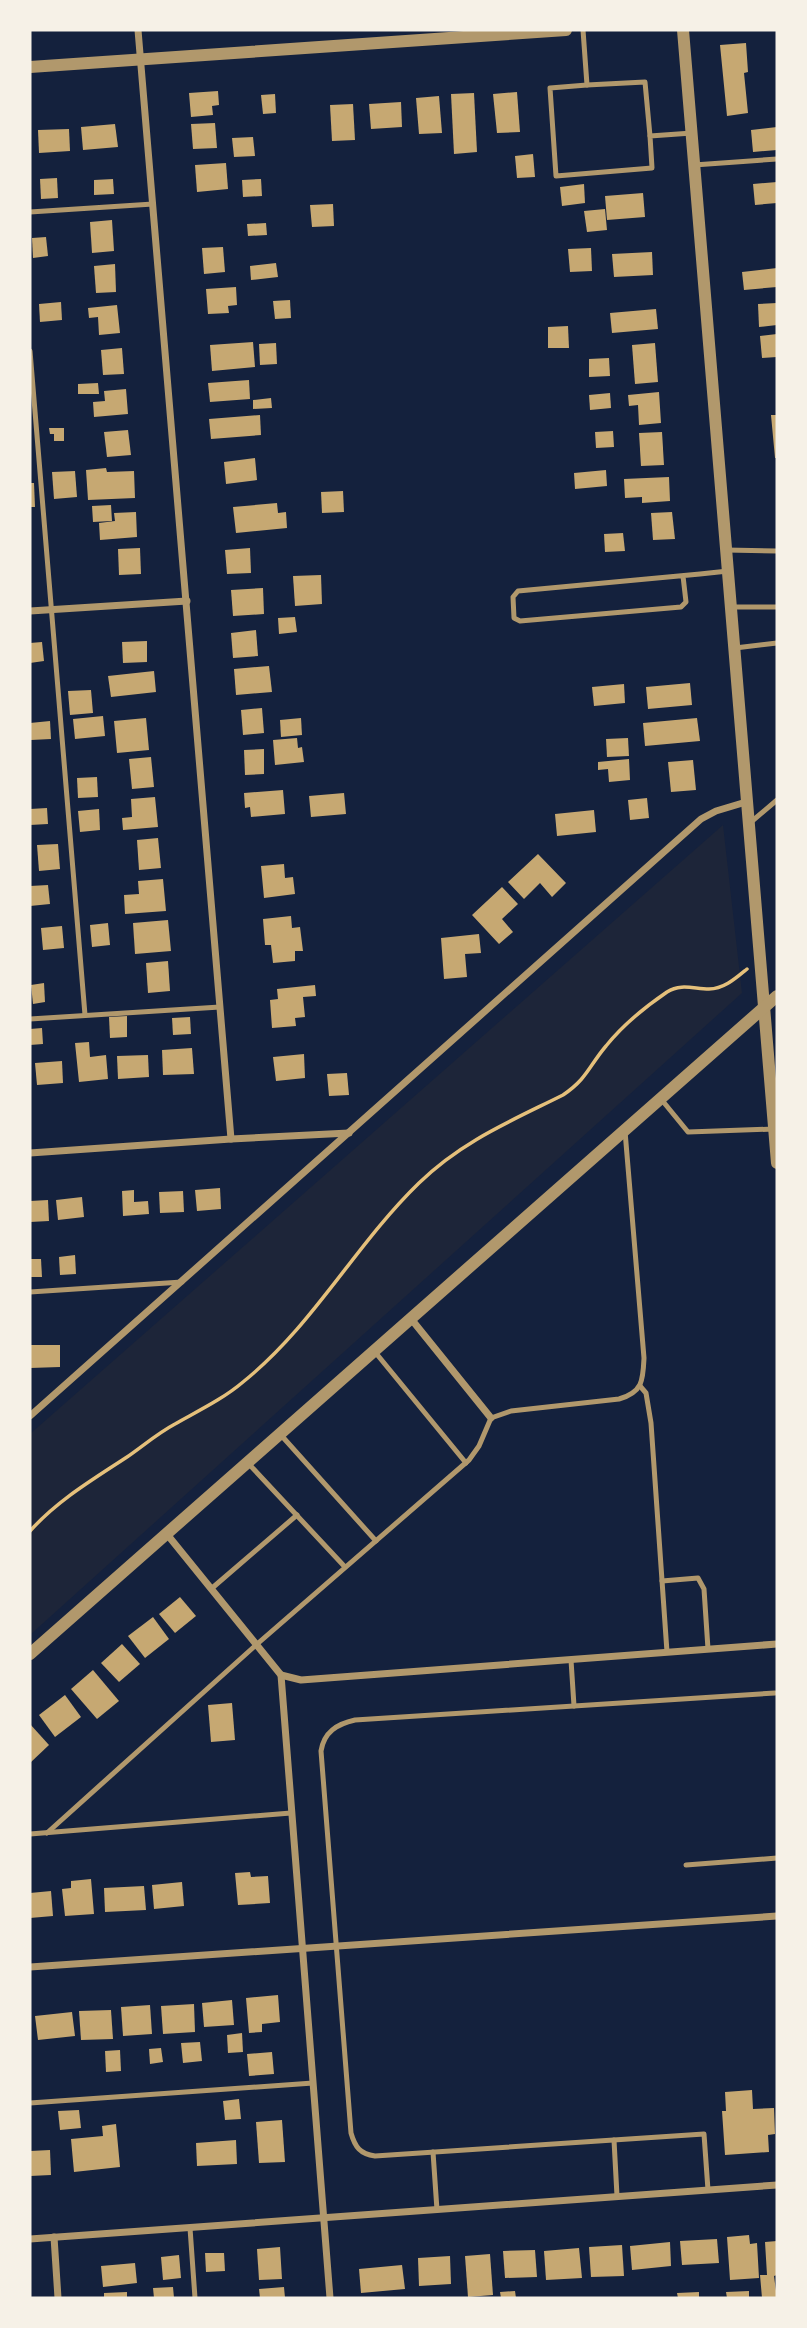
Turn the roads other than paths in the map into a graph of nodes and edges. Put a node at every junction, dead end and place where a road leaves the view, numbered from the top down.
1 (138, 30) edge
2 (566, 30) edge
3 (583, 30) edge
4 (683, 30) edge
5 (410, 35) edge
6 (141, 60) junction
7 (30, 67) edge
8 (587, 85) junction
9 (692, 133) junction
10 (650, 136) junction
11 (777, 159) edge
12 (694, 165) junction
13 (153, 204) junction
14 (30, 212) edge
15 (30, 351) edge
16 (726, 550) junction
17 (777, 551) edge
18 (728, 571) junction
19 (683, 576) junction
20 (187, 601) junction
21 (730, 607) junction
22 (777, 607) edge
23 (50, 610) junction
24 (30, 611) edge
25 (777, 642) edge
26 (734, 648) junction
27 (777, 800) edge
28 (746, 802) junction
29 (748, 824) junction
30 (777, 996) edge
31 (220, 1007) junction
32 (763, 1009) junction
33 (85, 1015) junction
34 (30, 1018) edge
35 (661, 1099) junction
36 (774, 1129) junction
37 (625, 1131) junction
38 (349, 1133) junction
39 (230, 1139) junction
40 (30, 1153) edge
41 (777, 1163) edge
42 (182, 1282) junction
43 (30, 1292) edge
44 (412, 1320) junction
45 (375, 1352) junction
46 (640, 1386) junction
47 (30, 1416) edge
48 (491, 1418) junction
49 (280, 1434) junction
50 (247, 1462) junction
51 (466, 1463) junction
52 (297, 1515) junction
53 (165, 1533) junction
54 (376, 1541) junction
55 (345, 1567) junction
56 (662, 1581) junction
57 (211, 1589) junction
58 (777, 1644) edge
59 (256, 1645) junction
60 (708, 1649) junction
61 (667, 1652) junction
62 (30, 1654) edge
63 (570, 1660) junction
64 (281, 1675) junction
65 (775, 1693) dead end
66 (574, 1706) junction
67 (292, 1813) junction
68 (47, 1833) junction
69 (30, 1834) edge
70 (777, 1858) edge
71 (686, 1865) dead end
72 (777, 1916) edge
73 (336, 1947) junction
74 (302, 1949) junction
75 (30, 1967) edge
76 (313, 2083) junction
77 (30, 2103) edge
78 (614, 2140) junction
79 (433, 2152) junction
80 (777, 2185) edge
81 (708, 2190) junction
82 (617, 2196) junction
83 (437, 2210) junction
84 (324, 2218) junction
85 (190, 2228) junction
86 (54, 2237) junction
87 (30, 2239) edge
88 (58, 2298) edge
89 (195, 2298) edge
90 (330, 2298) edge

1 - 6 street
2 - 5 street
3 - 8 lane
4 - 9 street
5 - 6 street
6 - 7 street
6 - 13 street
8 - 10 lane
8 - 10 lane
9 - 10 lane
9 - 12 street
11 - 12 lane
12 - 16 street
13 - 14 lane
13 - 20 street
15 - 23 lane
16 - 17 lane
16 - 18 street
18 - 19 lane
18 - 21 street
19 - 19 lane
20 - 23 street
20 - 31 street
21 - 22 lane
21 - 26 street
23 - 24 street
23 - 33 lane
25 - 26 lane
26 - 28 street
27 - 29 lane
28 - 29 street
28 - 38 street
29 - 32 street
30 - 32 street
31 - 33 lane
31 - 39 street
32 - 35 street
32 - 36 street
33 - 34 lane
35 - 36 lane
35 - 37 street
36 - 41 street
37 - 44 street
37 - 46 lane
38 - 39 street
38 - 42 street
39 - 40 street
42 - 43 lane
42 - 47 street
44 - 45 street
44 - 48 street
45 - 49 street
45 - 51 lane
46 - 48 lane
46 - 56 lane
48 - 51 lane
49 - 50 street
49 - 54 lane
50 - 52 lane
50 - 53 street
51 - 54 lane
52 - 55 lane
52 - 57 lane
53 - 57 street
53 - 62 street
54 - 55 lane
55 - 59 lane
56 - 60 lane
56 - 61 lane
57 - 59 street
58 - 60 street
59 - 64 street
59 - 68 lane
60 - 61 street
61 - 63 street
63 - 64 street
63 - 66 lane
64 - 67 street
65 - 66 lane
66 - 73 lane
67 - 68 lane
67 - 74 street
68 - 69 lane
70 - 71 lane
72 - 73 street
73 - 74 street
73 - 79 lane
74 - 75 street
74 - 76 street
76 - 77 lane
76 - 84 street
78 - 79 lane
78 - 81 lane
78 - 82 lane
79 - 83 lane
80 - 81 street
81 - 82 street
82 - 83 street
83 - 84 street
84 - 85 street
84 - 90 street
85 - 86 street
85 - 89 lane
86 - 87 street
86 - 88 street

